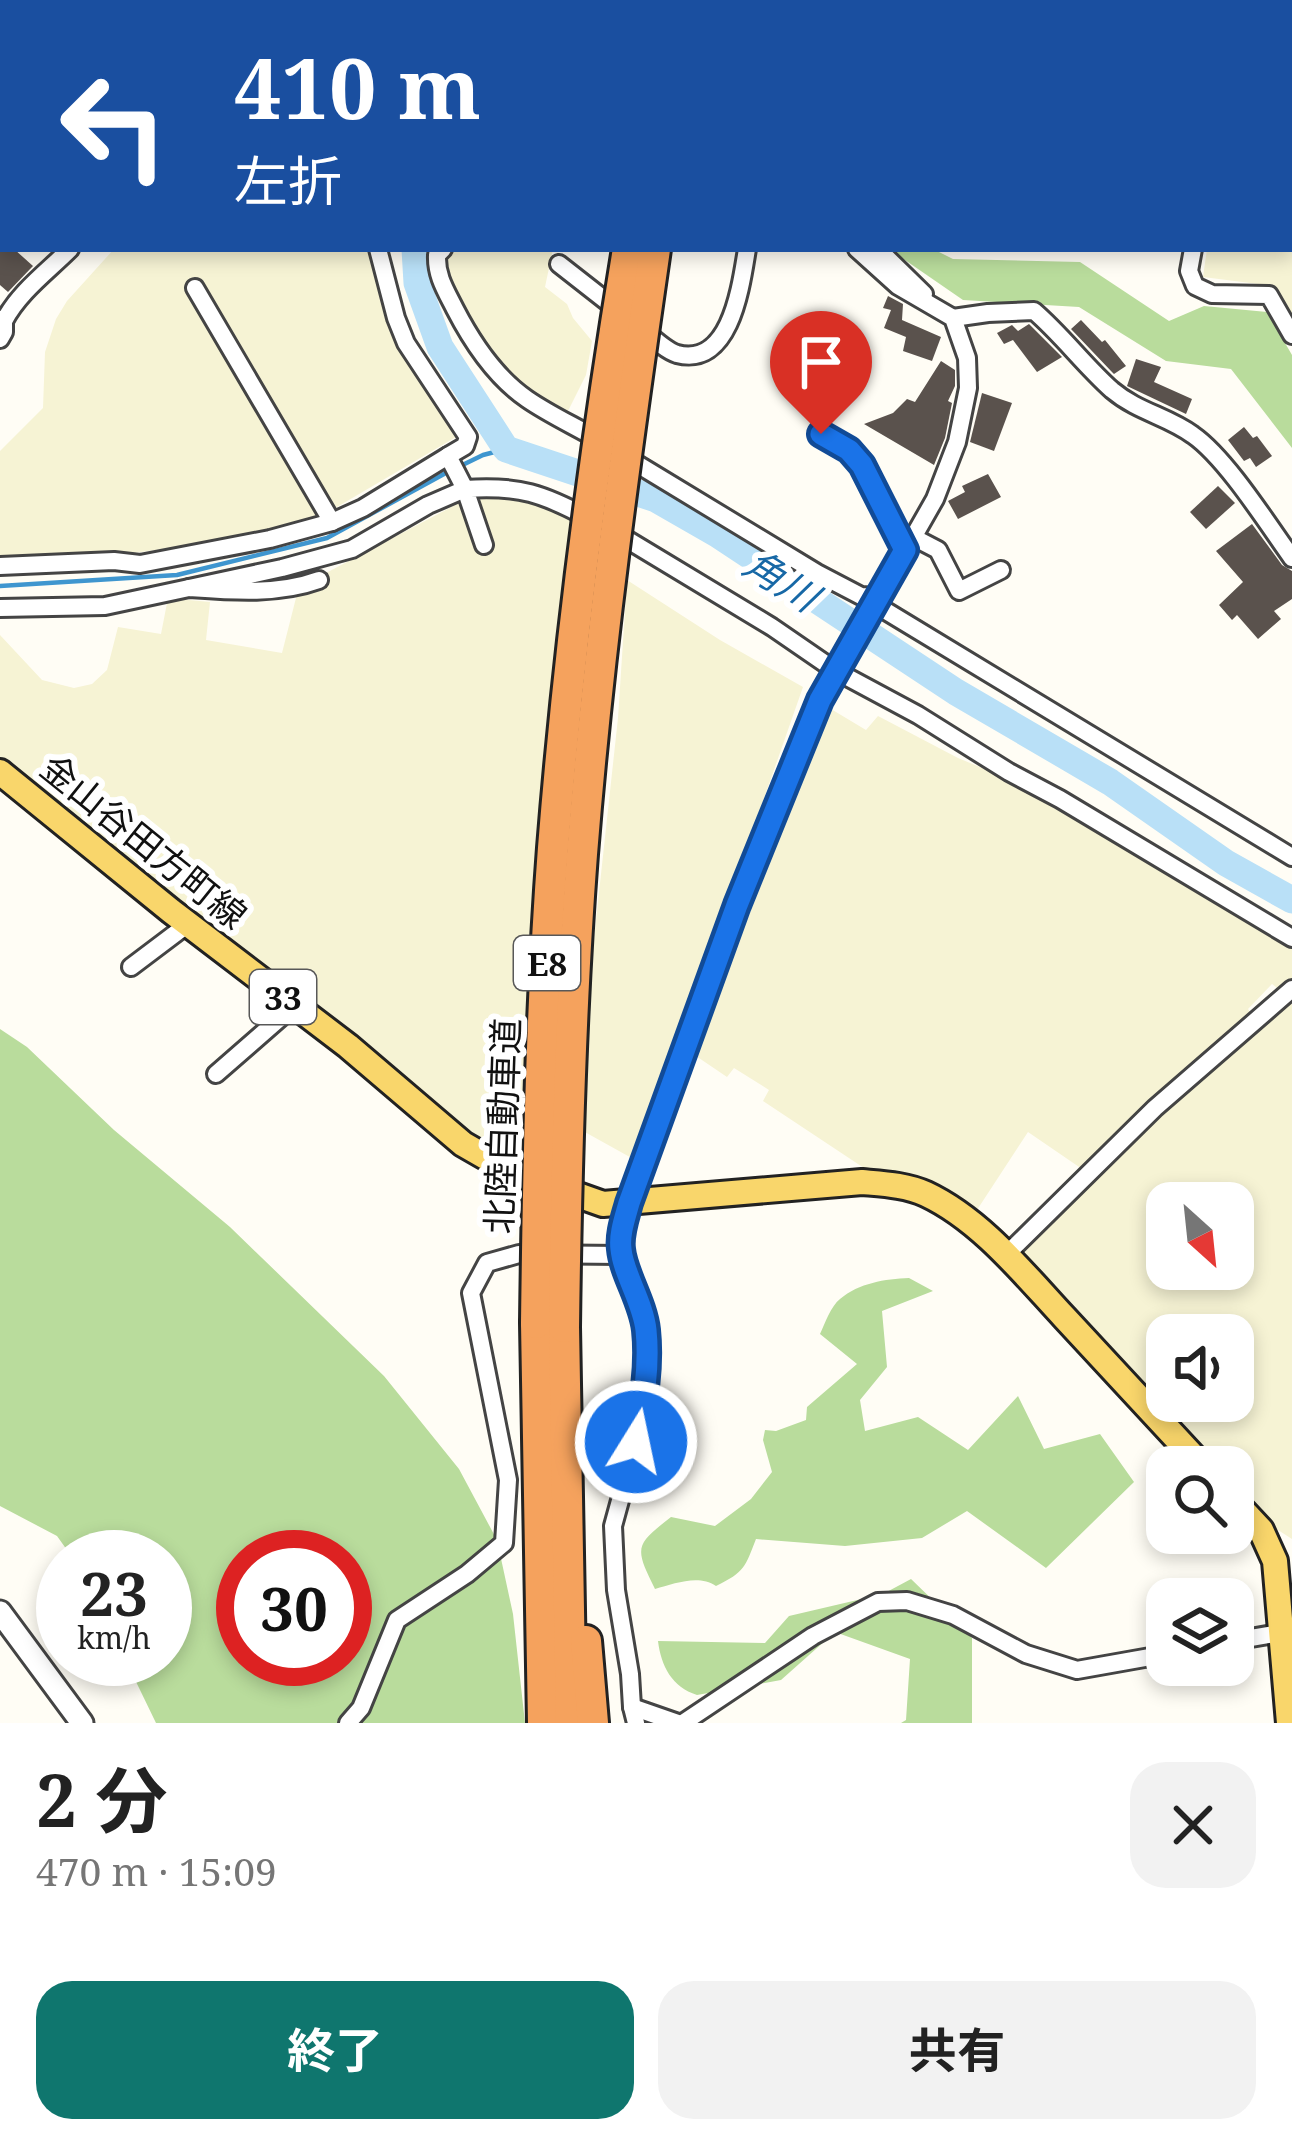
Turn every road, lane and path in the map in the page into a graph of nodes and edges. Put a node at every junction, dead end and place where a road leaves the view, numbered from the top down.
1 (67, 252) edge
2 (379, 252) edge
3 (440, 252) edge
4 (628, 252) edge
5 (655, 252) edge
6 (746, 252) edge
7 (860, 252) edge
8 (881, 252) edge
9 (1192, 252) edge
10 (559, 264) dead end
11 (195, 288) dead end
12 (945, 313) junction
13 (1, 326) edge
14 (1292, 335) edge
15 (821, 434) dead end
16 (448, 456) junction
17 (465, 489) junction
18 (332, 522) junction
19 (909, 543) junction
20 (484, 545) dead end
21 (1292, 558) edge
22 (0, 566) edge
23 (1001, 570) dead end
24 (319, 580) dead end
25 (189, 588) junction
26 (877, 598) junction
27 (0, 608) edge
28 (837, 669) junction
29 (0, 772) edge
30 (1292, 857) edge
31 (188, 924) junction
32 (1292, 938) edge
33 (130, 968) dead end
34 (1292, 988) edge
35 (295, 1005) junction
36 (216, 1074) dead end
37 (629, 1203) junction
38 (621, 1255) junction
39 (1006, 1255) junction
40 (550, 1325) junction
41 (564, 1372) junction
42 (1183, 1446) edge
43 (1254, 1522) edge
44 (1284, 1562) edge
45 (0, 1612) edge
46 (1286, 1632) edge
47 (1254, 1637) edge
48 (1146, 1658) edge
49 (634, 1715) edge
50 (82, 1723) edge
51 (348, 1723) edge
52 (543, 1723) edge
53 (571, 1723) edge
54 (593, 1723) edge
55 (681, 1723) edge
56 (1289, 1723) edge

1 - 13 street
2 - 16 street
3 - 26 street
4 - 40 highway, 北陸自動車道 / E8, bridge
5 - 40 highway, 北陸自動車道 / E8, bridge
6 - 10 street
7 - 12 street
8 - 12 street
9 - 14 street
11 - 18 street
12 - 19 street
12 - 21 street
15 - 19 street
16 - 17 street
16 - 18 street
17 - 20 street
17 - 25 street
17 - 28 street
18 - 22 street
19 - 23 street
19 - 26 street
24 - 25 street
25 - 27 street
26 - 28 street
26 - 30 street
28 - 32 street
28 - 37 street
29 - 31 main road, 金山谷田方町線 / 33
31 - 33 street
31 - 35 main road, 金山谷田方町線 / 33
34 - 39 street
35 - 36 street
35 - 37 main road, 金山谷田方町線 / 33
37 - 38 street
37 - 39 main road, 金山谷田方町線 / 33
38 - 49 street
38 - 51 street
39 - 42 main road, 金山谷田方町線 / 33
40 - 41 highway, 北陸自動車道 / E8
40 - 52 highway, 北陸自動車道 / E8
41 - 53 highway, 北陸自動車道 / E8
41 - 54 highway
43 - 44 main road
44 - 46 main road
45 - 50 street
46 - 47 street
46 - 56 main road
48 - 55 street
49 - 55 street

